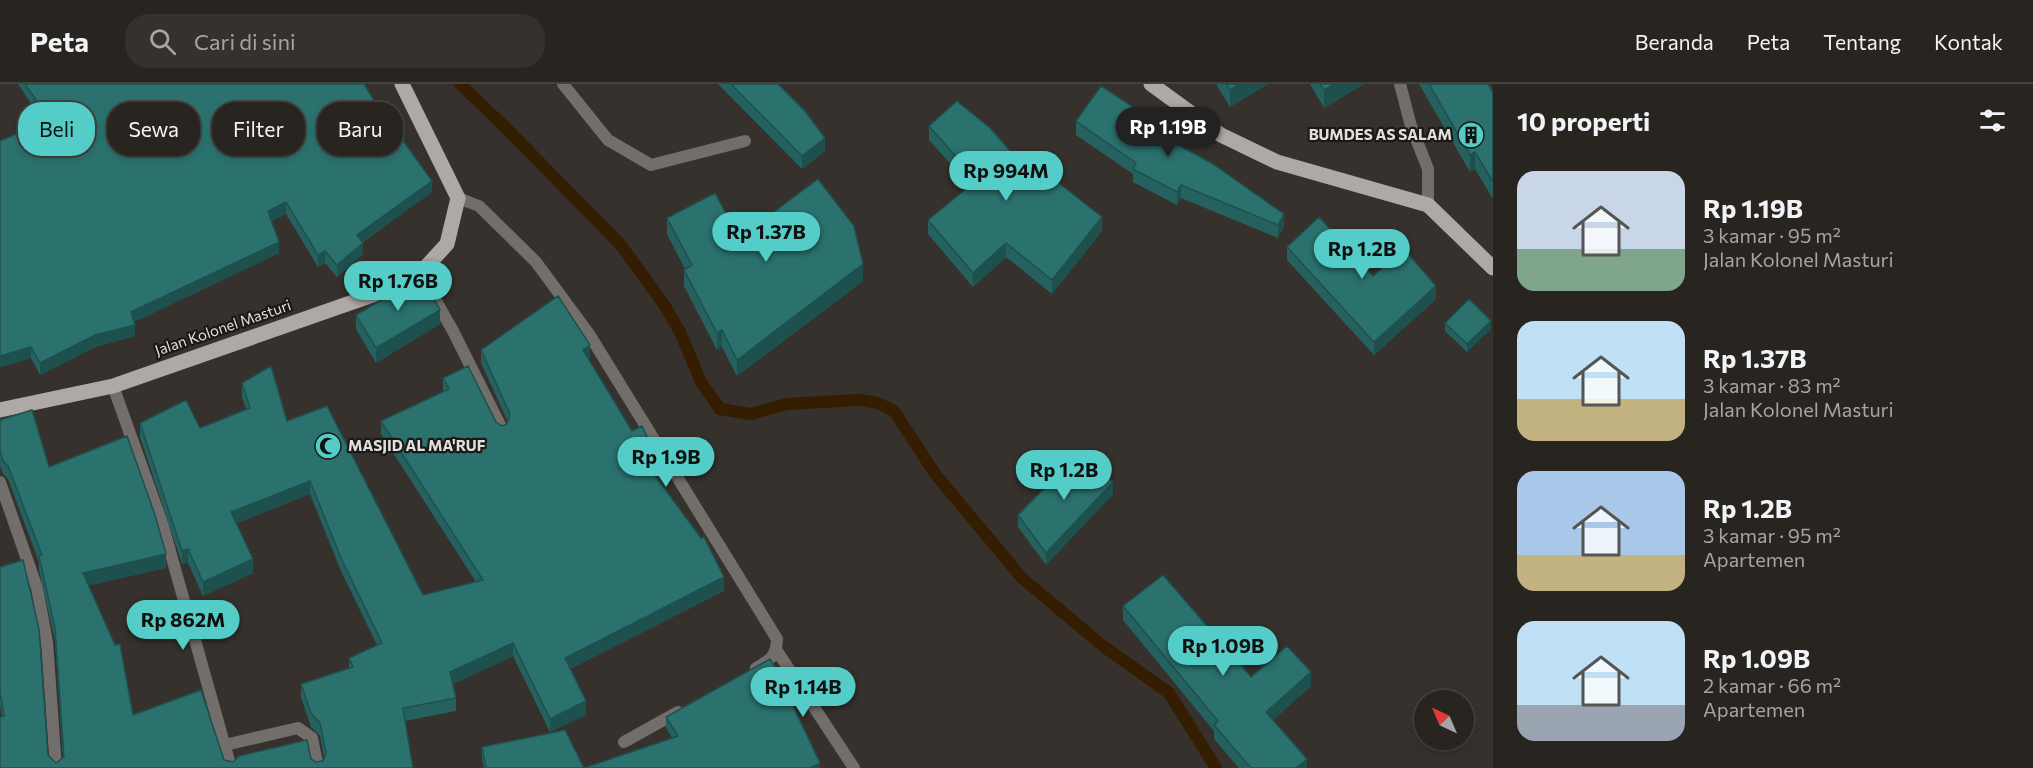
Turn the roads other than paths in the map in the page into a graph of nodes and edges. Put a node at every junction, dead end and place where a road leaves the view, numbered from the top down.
1 (402, 84) edge
2 (563, 84) edge
3 (1151, 84) edge
4 (1400, 84) edge
5 (745, 141) dead end
6 (458, 198) junction
7 (1428, 205) junction
8 (1493, 268) edge
9 (420, 273) junction
10 (113, 386) junction
11 (0, 410) edge
12 (503, 431) edge
13 (0, 482) edge
14 (777, 651) junction
15 (748, 673) edge
16 (686, 708) edge
17 (624, 742) dead end
18 (225, 745) junction
19 (56, 768) edge
20 (231, 768) edge
21 (318, 768) edge
22 (854, 768) edge

1 - 6 main road
2 - 5 street
3 - 7 main road
4 - 7 street
6 - 9 main road, Jalan Kolonel Masturi
6 - 14 street
7 - 8 main road
9 - 10 main road, Jalan Kolonel Masturi
9 - 12 street
10 - 11 main road, Jalan Kolonel Masturi
10 - 18 street
13 - 19 street
14 - 15 street
14 - 22 street
16 - 17 street
18 - 20 street
18 - 21 street

